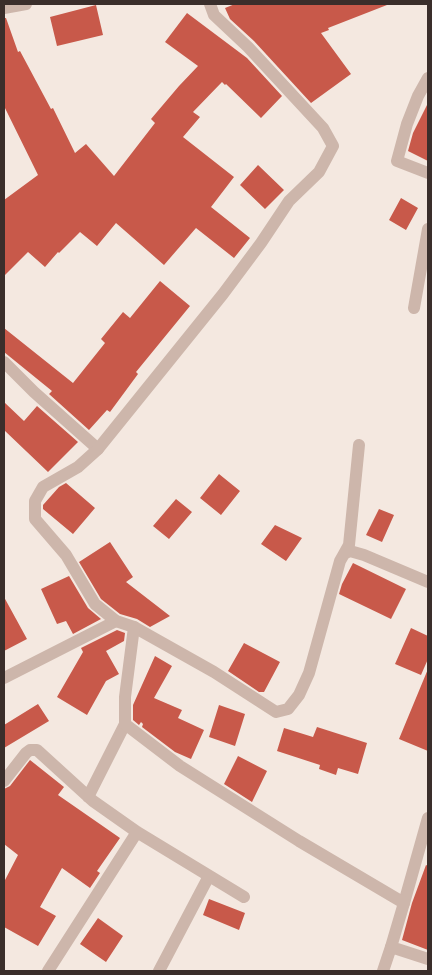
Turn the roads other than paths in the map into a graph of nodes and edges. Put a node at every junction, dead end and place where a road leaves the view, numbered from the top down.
1 (26, 4) edge
2 (210, 4) edge
3 (4, 8) edge
4 (428, 78) edge
5 (423, 98) edge
6 (428, 173) edge
7 (428, 229) edge
8 (414, 308) dead end
9 (4, 362) edge
10 (359, 445) dead end
11 (98, 449) junction
12 (344, 554) junction
13 (428, 582) edge
14 (116, 621) junction
15 (134, 627) junction
16 (4, 678) edge
17 (125, 724) junction
18 (4, 781) edge
19 (88, 797) junction
20 (428, 818) edge
21 (137, 832) junction
22 (209, 876) junction
23 (244, 897) dead end
24 (404, 903) junction
25 (391, 948) junction
26 (428, 959) edge
27 (48, 971) edge
28 (159, 971) edge
29 (383, 971) edge

1 - 3 street
2 - 11 street
4 - 5 street
5 - 6 street
7 - 8 street
9 - 11 street
10 - 12 street
11 - 14 street
12 - 13 street
12 - 15 street
14 - 15 street
14 - 16 street
15 - 17 street
17 - 19 street
17 - 24 street
18 - 19 street
19 - 21 street
20 - 24 street
21 - 22 street
21 - 27 street
22 - 23 street
22 - 28 street
24 - 25 street
25 - 26 street
25 - 29 street

